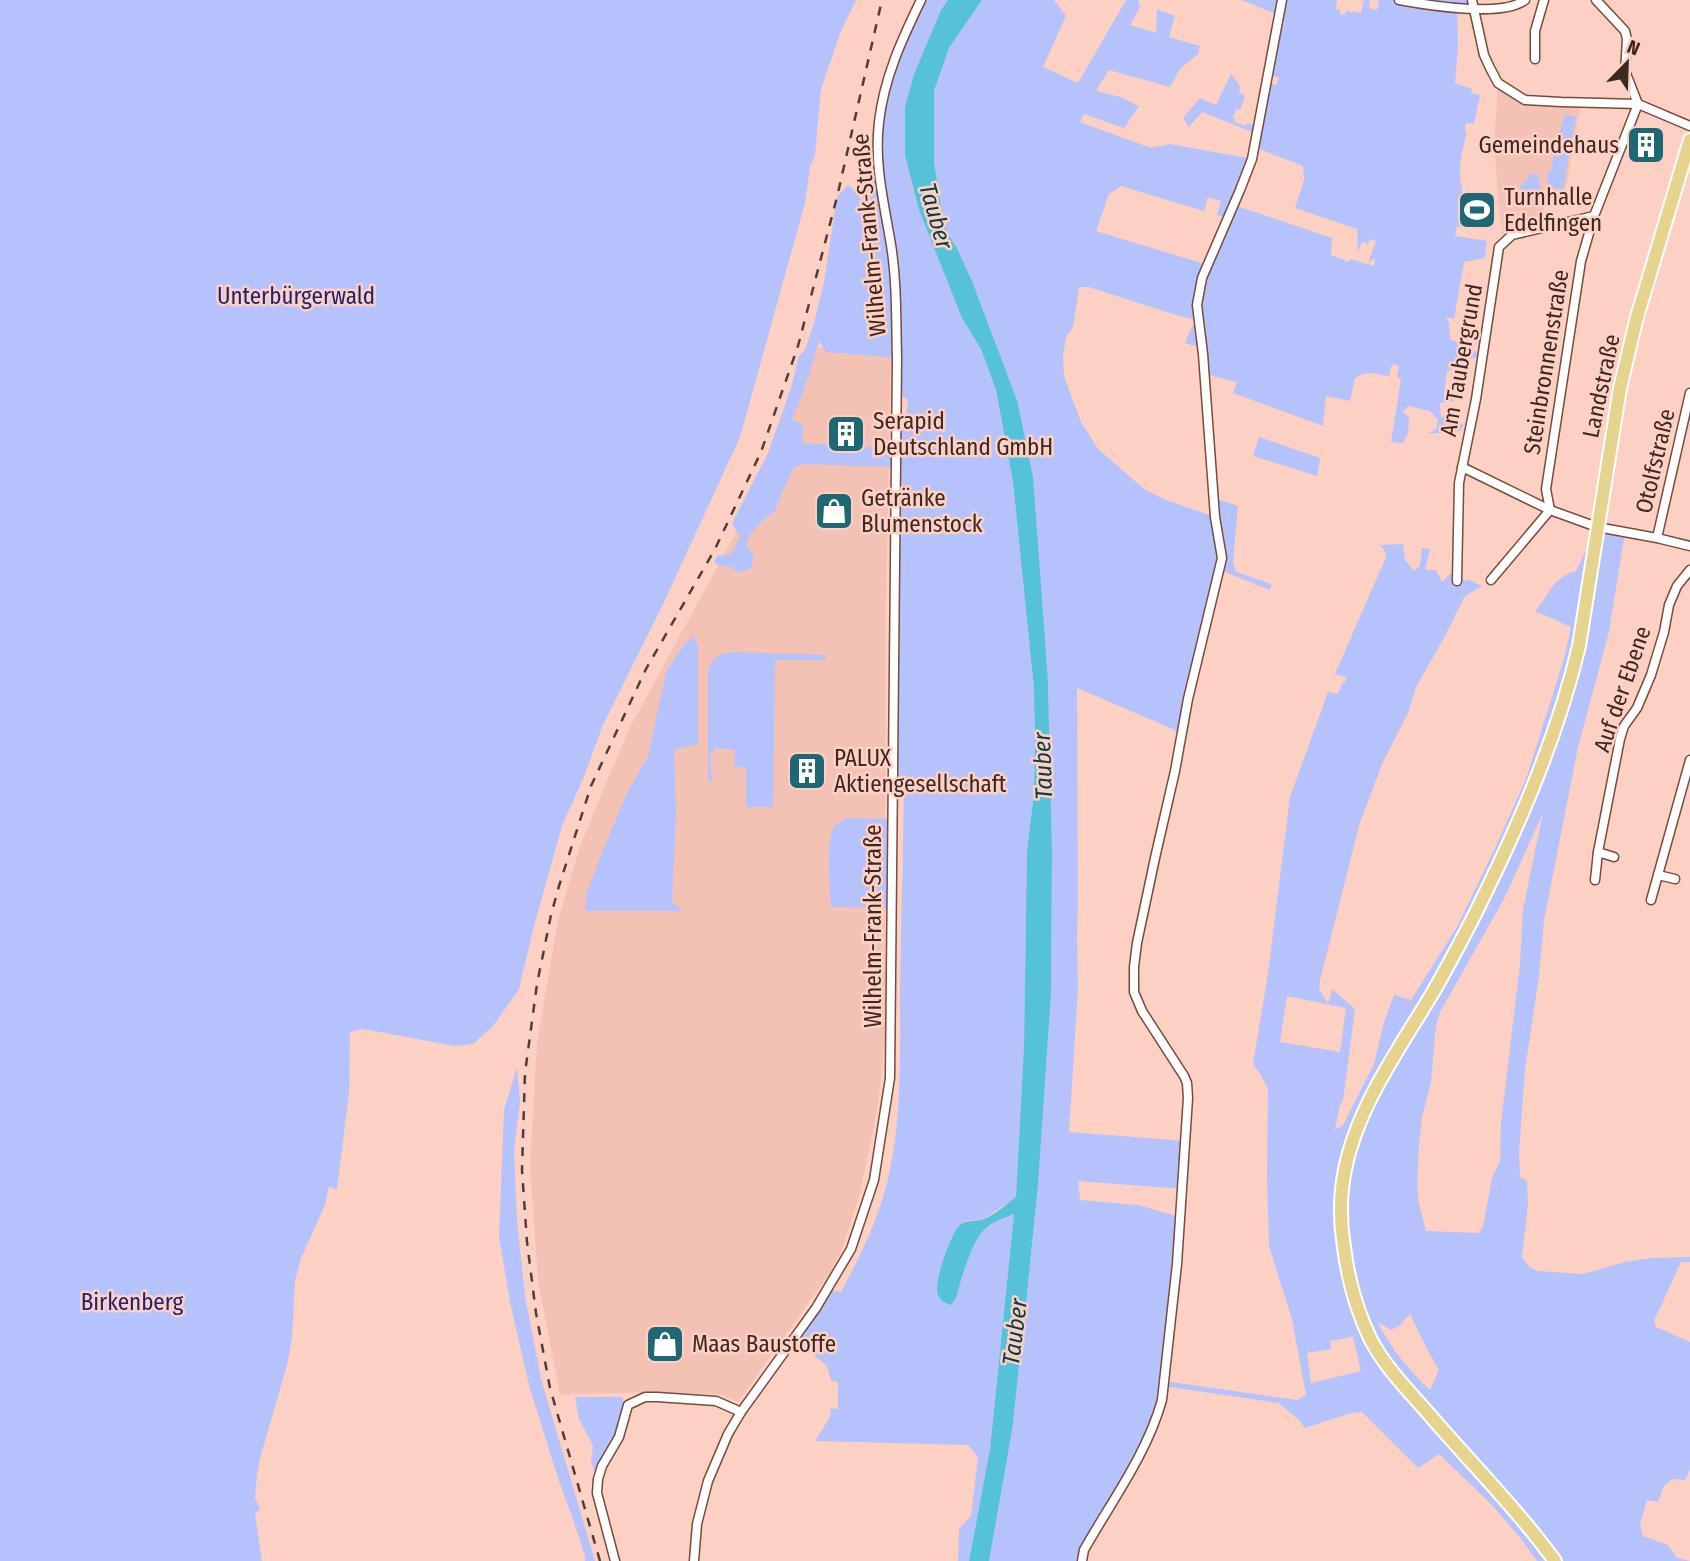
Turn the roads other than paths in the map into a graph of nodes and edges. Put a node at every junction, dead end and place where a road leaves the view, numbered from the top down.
1 (921, 0) edge
2 (1282, 0) edge
3 (1399, 0) edge
4 (1525, 0) edge
5 (1544, 0) edge
6 (1596, 0) edge
7 (1473, 4) edge
8 (1489, 4) edge
9 (1535, 59) dead end
10 (1638, 104) junction
11 (1690, 126) edge
12 (1690, 140) edge
13 (1594, 216) junction
14 (1690, 393) edge
15 (1462, 467) junction
16 (1550, 510) junction
17 (1597, 527) junction
18 (1657, 537) junction
19 (1690, 546) edge
20 (1690, 570) edge
21 (1491, 580) dead end
22 (1457, 581) dead end
23 (1690, 760) edge
24 (1598, 852) junction
25 (1614, 857) dead end
26 (1658, 875) junction
27 (1675, 879) dead end
28 (1595, 880) dead end
29 (1651, 900) dead end
30 (741, 1412) junction
31 (615, 1561) edge
32 (694, 1561) edge
33 (1082, 1561) edge
34 (1555, 1561) edge

1 - 30 street, Wilhelm-Frank-Straße
2 - 33 street
3 - 7 street
4 - 8 street
5 - 9 street
6 - 10 street
7 - 8 street
7 - 10 street
10 - 11 street
10 - 13 street, Steinbronnenstraße
12 - 17 main road, Landstraße
13 - 15 street, Am Taubergrund
13 - 16 street, Steinbronnenstraße
14 - 18 street, Otolfstraße
15 - 16 street
15 - 22 street, Am Taubergrund
16 - 17 street
16 - 21 street
17 - 18 street
17 - 34 main road, Landstraße
18 - 19 street
20 - 24 street, Auf der Ebene
23 - 26 street
24 - 25 street
24 - 28 street, Auf der Ebene
26 - 27 street
26 - 29 street
30 - 31 street
30 - 32 street, Wilhelm-Frank-Straße

